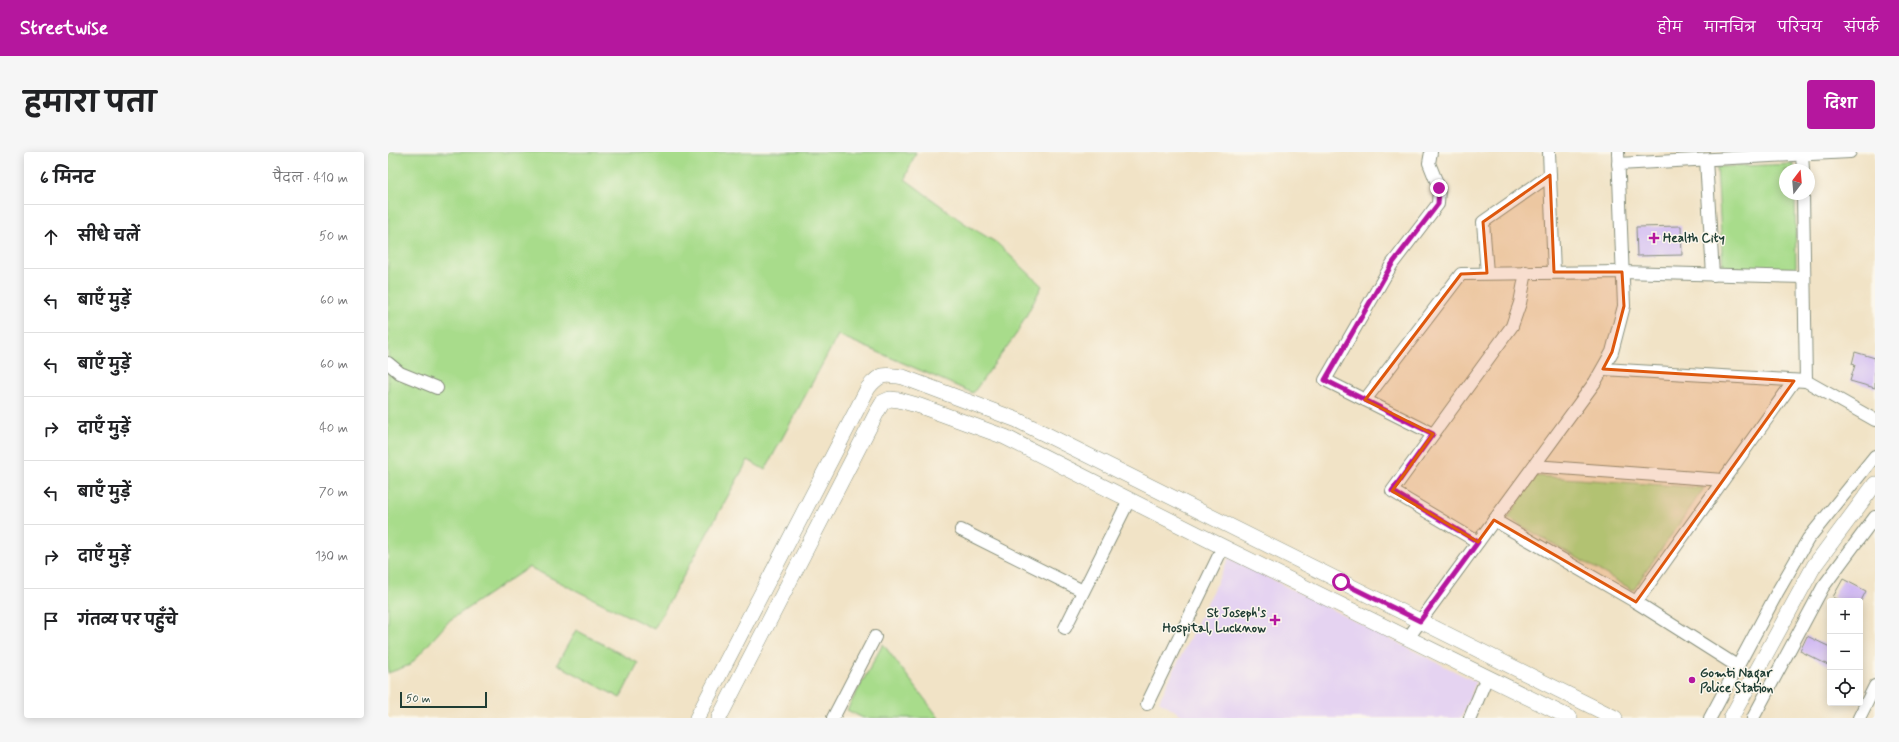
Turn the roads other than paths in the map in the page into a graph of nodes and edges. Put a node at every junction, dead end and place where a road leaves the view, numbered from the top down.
1 (1431, 152) edge
2 (1549, 152) edge
3 (1618, 152) edge
4 (1850, 152) edge
5 (1802, 155) junction
6 (1706, 160) junction
7 (1618, 164) junction
8 (1803, 164) edge
9 (1550, 175) junction
10 (1803, 200) edge
11 (1526, 272) junction
12 (1554, 272) junction
13 (1622, 272) junction
14 (1487, 273) junction
15 (1713, 275) junction
16 (1804, 277) junction
17 (388, 363) edge
18 (1602, 369) junction
19 (1800, 381) junction
20 (437, 388) dead end
21 (1365, 400) junction
22 (1875, 420) edge
23 (1433, 434) junction
24 (1875, 456) edge
25 (1534, 466) junction
26 (1723, 480) junction
27 (1875, 484) edge
28 (1129, 500) junction
29 (1875, 517) edge
30 (1494, 520) junction
31 (961, 530) dead end
32 (1478, 542) junction
33 (1223, 547) junction
34 (1083, 592) junction
35 (1636, 602) junction
36 (1420, 621) junction
37 (1065, 628) dead end
38 (875, 637) dead end
39 (1408, 638) junction
40 (1738, 666) junction
41 (1486, 677) junction
42 (1875, 686) edge
43 (1147, 704) dead end
44 (836, 717) edge
45 (697, 718) edge
46 (719, 718) edge
47 (1470, 718) edge
48 (1570, 718) edge
49 (1615, 718) edge
50 (1710, 718) edge
51 (1731, 718) edge
52 (1753, 718) edge
53 (1859, 718) edge

1 - 21 street
2 - 9 street
3 - 7 street
4 - 5 street
5 - 6 street
5 - 8 street
6 - 7 street
6 - 15 street
7 - 13 street
9 - 12 street
9 - 14 street
10 - 16 street
11 - 12 street
11 - 14 street
11 - 23 street
12 - 13 street
13 - 15 street
13 - 18 street
14 - 21 street
15 - 16 street
16 - 19 street
17 - 20 street
18 - 19 street
18 - 25 street
19 - 22 street
19 - 26 street
21 - 23 street
23 - 32 street
24 - 40 street
25 - 26 street
25 - 30 street
26 - 35 street
27 - 51 street
28 - 33 street
28 - 34 street
28 - 46 street
29 - 52 street
30 - 32 street
30 - 35 street
31 - 34 street
32 - 36 street
33 - 39 street
33 - 43 street
34 - 37 street
35 - 40 street
36 - 39 street
36 - 45 street
36 - 49 street
38 - 44 street
39 - 41 street
40 - 50 street
41 - 47 street
41 - 48 street
42 - 53 street

